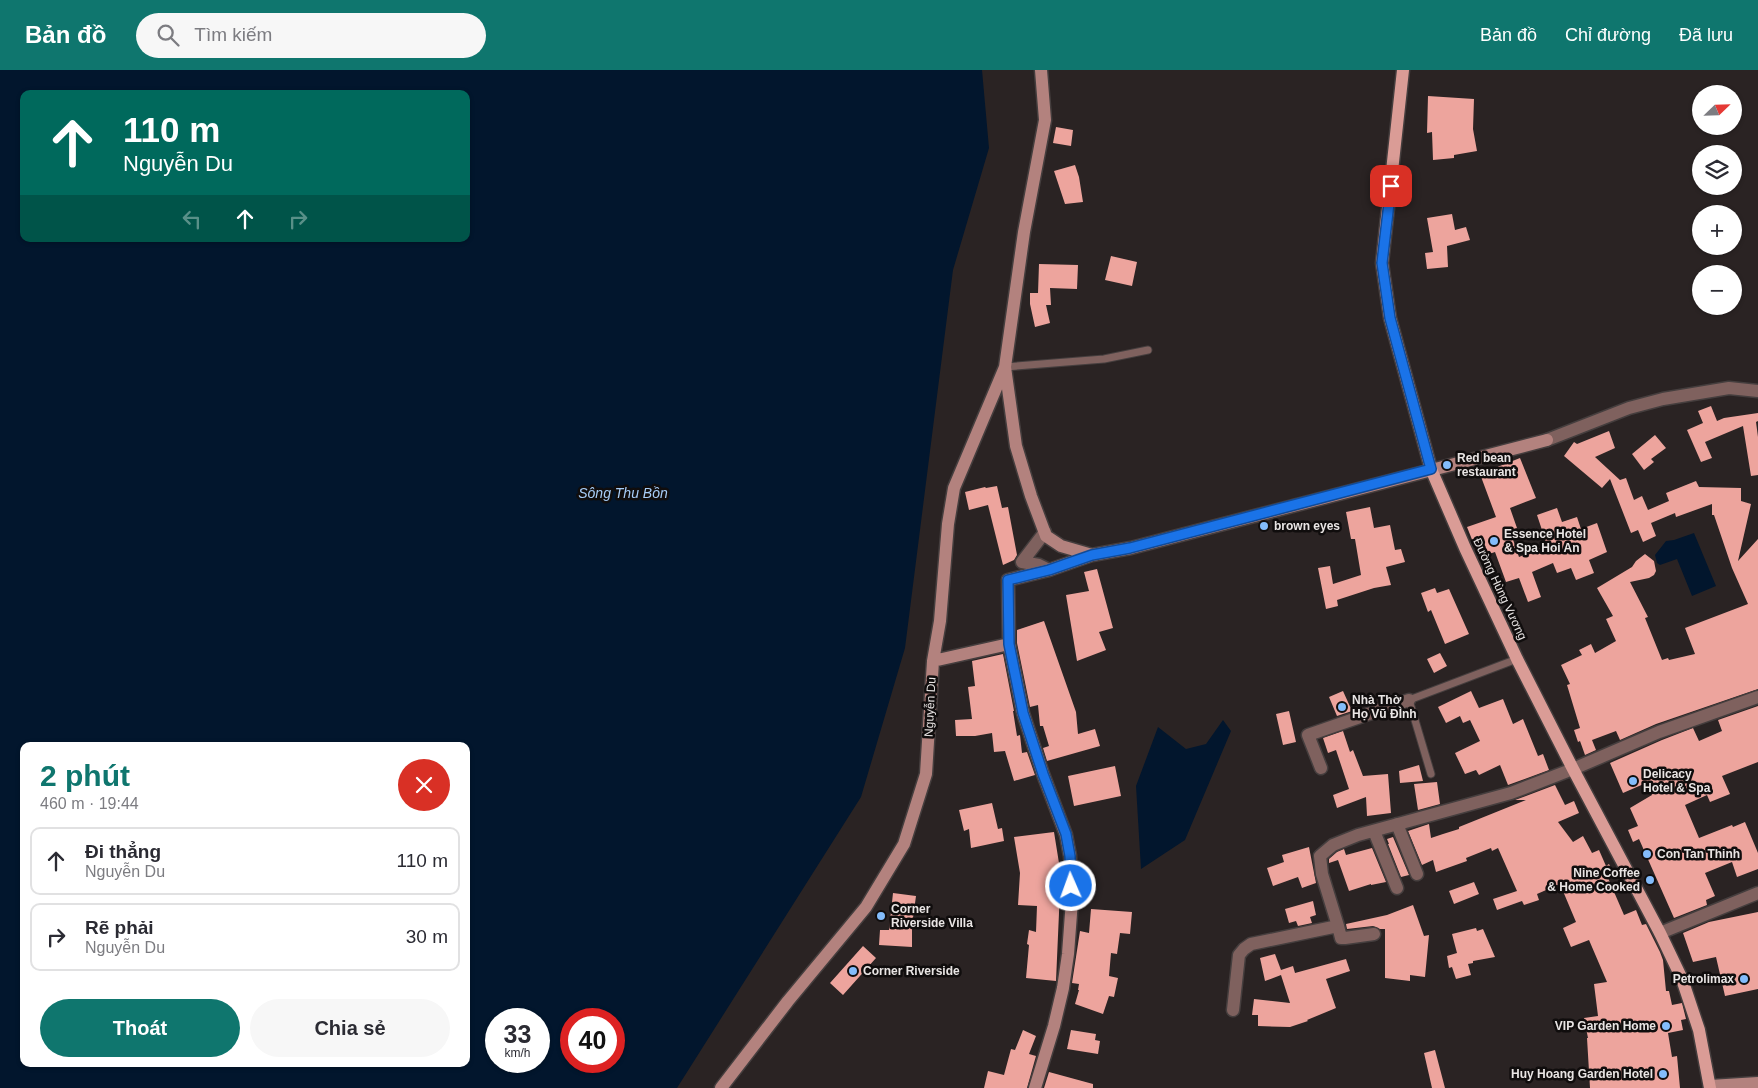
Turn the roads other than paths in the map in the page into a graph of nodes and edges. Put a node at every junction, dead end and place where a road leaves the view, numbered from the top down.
1 (1041, 70) edge
2 (1404, 70) edge
3 (1148, 350) dead end
4 (1006, 367) junction
5 (1758, 391) edge
6 (1431, 469) junction
7 (1045, 532) junction
8 (1092, 555) junction
9 (1049, 570) junction
10 (1009, 644) junction
11 (1517, 659) junction
12 (932, 661) junction
13 (1758, 697) edge
14 (1409, 700) junction
15 (1321, 768) dead end
16 (1573, 769) junction
17 (1431, 774) dead end
18 (1397, 824) junction
19 (1374, 831) junction
20 (1417, 874) dead end
21 (1397, 888) dead end
22 (1758, 893) edge
23 (1338, 926) junction
24 (1374, 934) dead end
25 (1660, 934) junction
26 (1233, 1010) dead end
27 (1758, 1083) edge
28 (1710, 1087) edge
29 (721, 1088) edge
30 (1035, 1088) edge

1 - 4 street
2 - 6 main road, Đường Hùng Vương
3 - 4 lane
4 - 7 street
4 - 12 street
5 - 6 street
6 - 8 street
6 - 11 main road, Đường Hùng Vương
7 - 8 street
7 - 9 street
8 - 9 street
9 - 10 street
10 - 12 street, Nguyễn Du
10 - 30 street
11 - 14 lane
11 - 16 main road, Đường Hùng Vương
12 - 29 street, Nguyễn Du
13 - 16 street
14 - 15 street
14 - 17 lane
16 - 18 street
16 - 25 main road, Đường Hùng Vương
18 - 19 street
18 - 20 street
19 - 21 street
19 - 23 street
22 - 25 street
23 - 24 street
23 - 26 street
25 - 28 main road, Đường Hùng Vương
27 - 28 street

